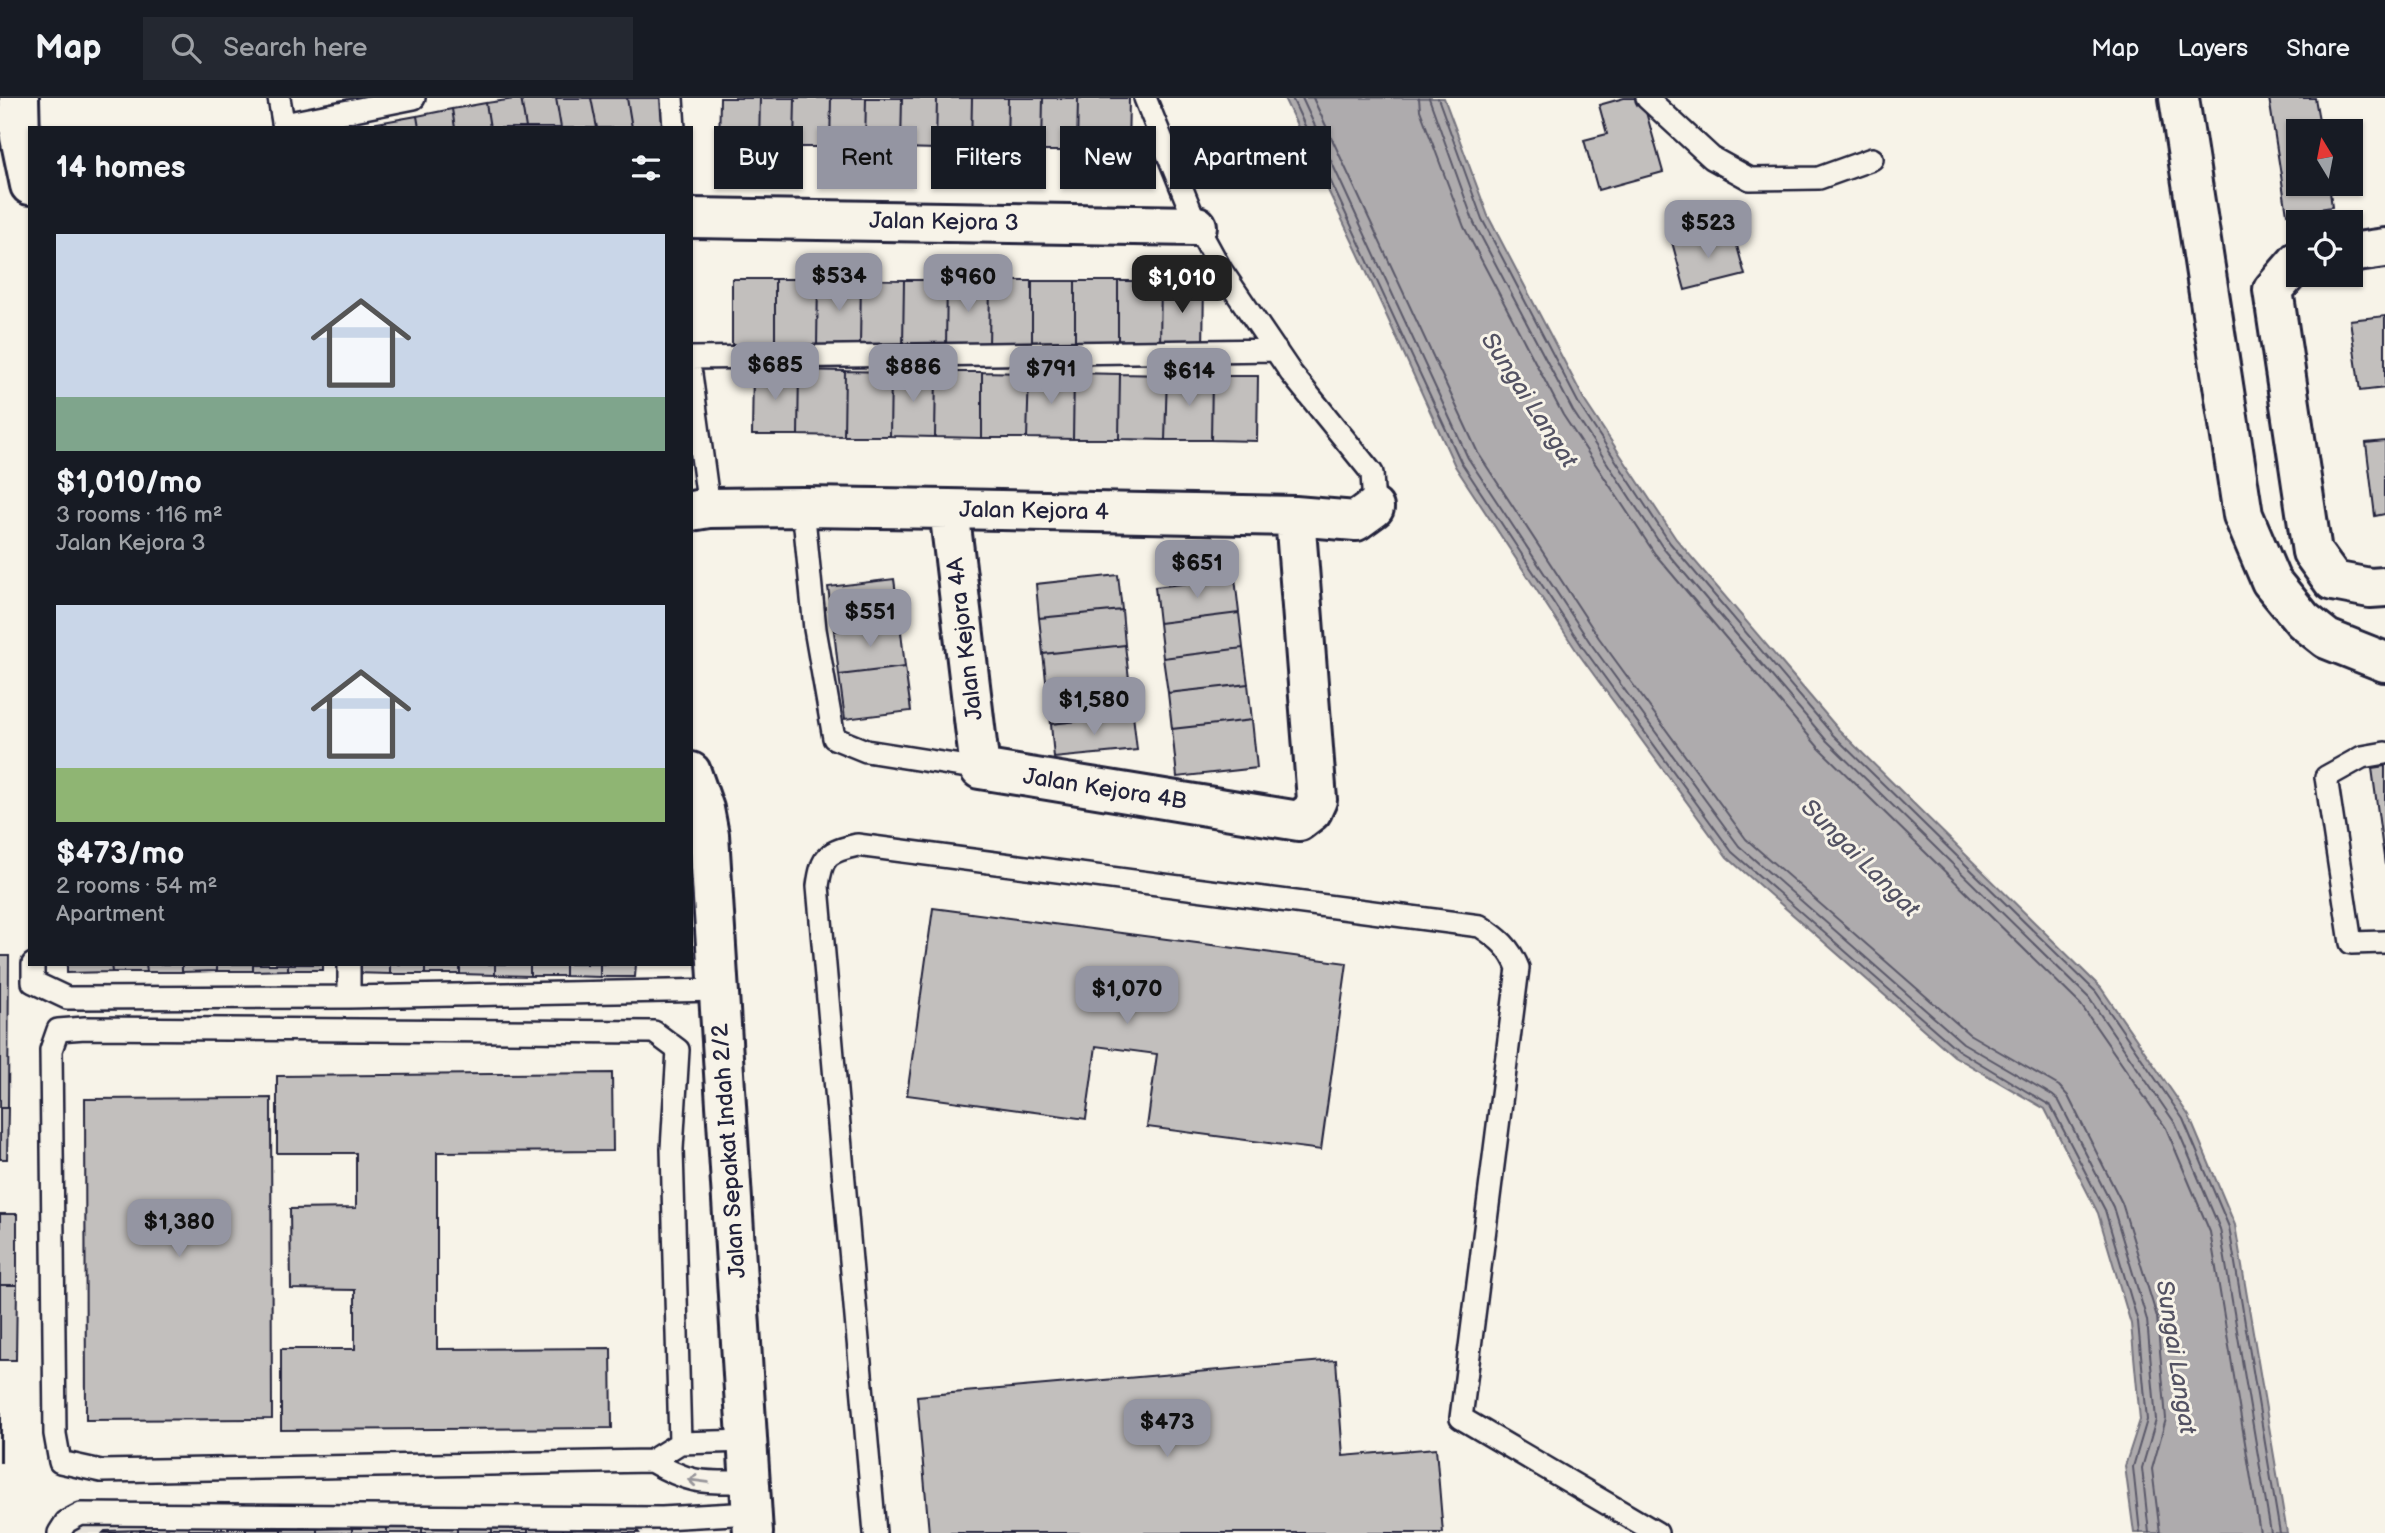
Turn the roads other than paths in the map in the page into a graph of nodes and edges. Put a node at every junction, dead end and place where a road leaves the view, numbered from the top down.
1 (19, 98) edge
2 (279, 98) edge
3 (414, 98) edge
4 (672, 98) edge
5 (1145, 98) edge
6 (1647, 98) edge
7 (2179, 98) edge
8 (284, 126) edge
9 (674, 126) edge
10 (1872, 159) dead end
11 (28, 175) edge
12 (693, 218) edge
13 (1197, 226) junction
14 (2385, 248) edge
15 (2363, 251) edge
16 (2286, 275) edge
17 (1276, 349) junction
18 (693, 358) edge
19 (693, 404) edge
20 (803, 507) junction
21 (949, 509) junction
22 (1374, 509) joint
23 (700, 510) edge
24 (1295, 516) junction
25 (2385, 587) edge
26 (2385, 662) edge
27 (2385, 753) edge
28 (980, 769) junction
29 (693, 778) edge
30 (700, 835) edge
31 (2385, 942) edge
32 (33, 966) edge
33 (349, 966) edge
34 (719, 990) junction
35 (349, 996) junction
36 (747, 1441) junction
37 (680, 1443) junction
38 (651, 1461) junction
39 (752, 1510) edge
40 (662, 1525) edge
41 (59, 1533) edge
42 (875, 1533) edge
43 (1657, 1533) edge

1 - 11 street
2 - 8 lane
3 - 8 lane
4 - 9 lane
5 - 13 lane
6 - 10 lane
7 - 26 street
12 - 13 street, Jalan Kejora 3
13 - 17 lane
14 - 15 street
16 - 25 street
17 - 18 lane
17 - 22 lane
19 - 23 lane
20 - 21 street, Jalan Kejora 4
20 - 23 street, Jalan Kejora 4
20 - 28 lane, Jalan Kejora 4B
21 - 24 street, Jalan Kejora 4
21 - 28 street, Jalan Kejora 4A
22 - 24 street, Jalan Kejora 4
24 - 28 street, Jalan Kejora 4B
27 - 31 lane
29 - 30 street, Jalan Sepakat Indah 2/2
30 - 34 street, Jalan Sepakat Indah 2/2
32 - 35 lane
33 - 35 lane
34 - 35 lane
34 - 36 street, Jalan Sepakat Indah 2/2
36 - 37 lane
36 - 39 street, Jalan Sepakat Indah 2/2
37 - 38 lane
37 - 38 lane
39 -> 38 lane
39 - 40 lane
40 - 41 lane
42 - 43 lane

